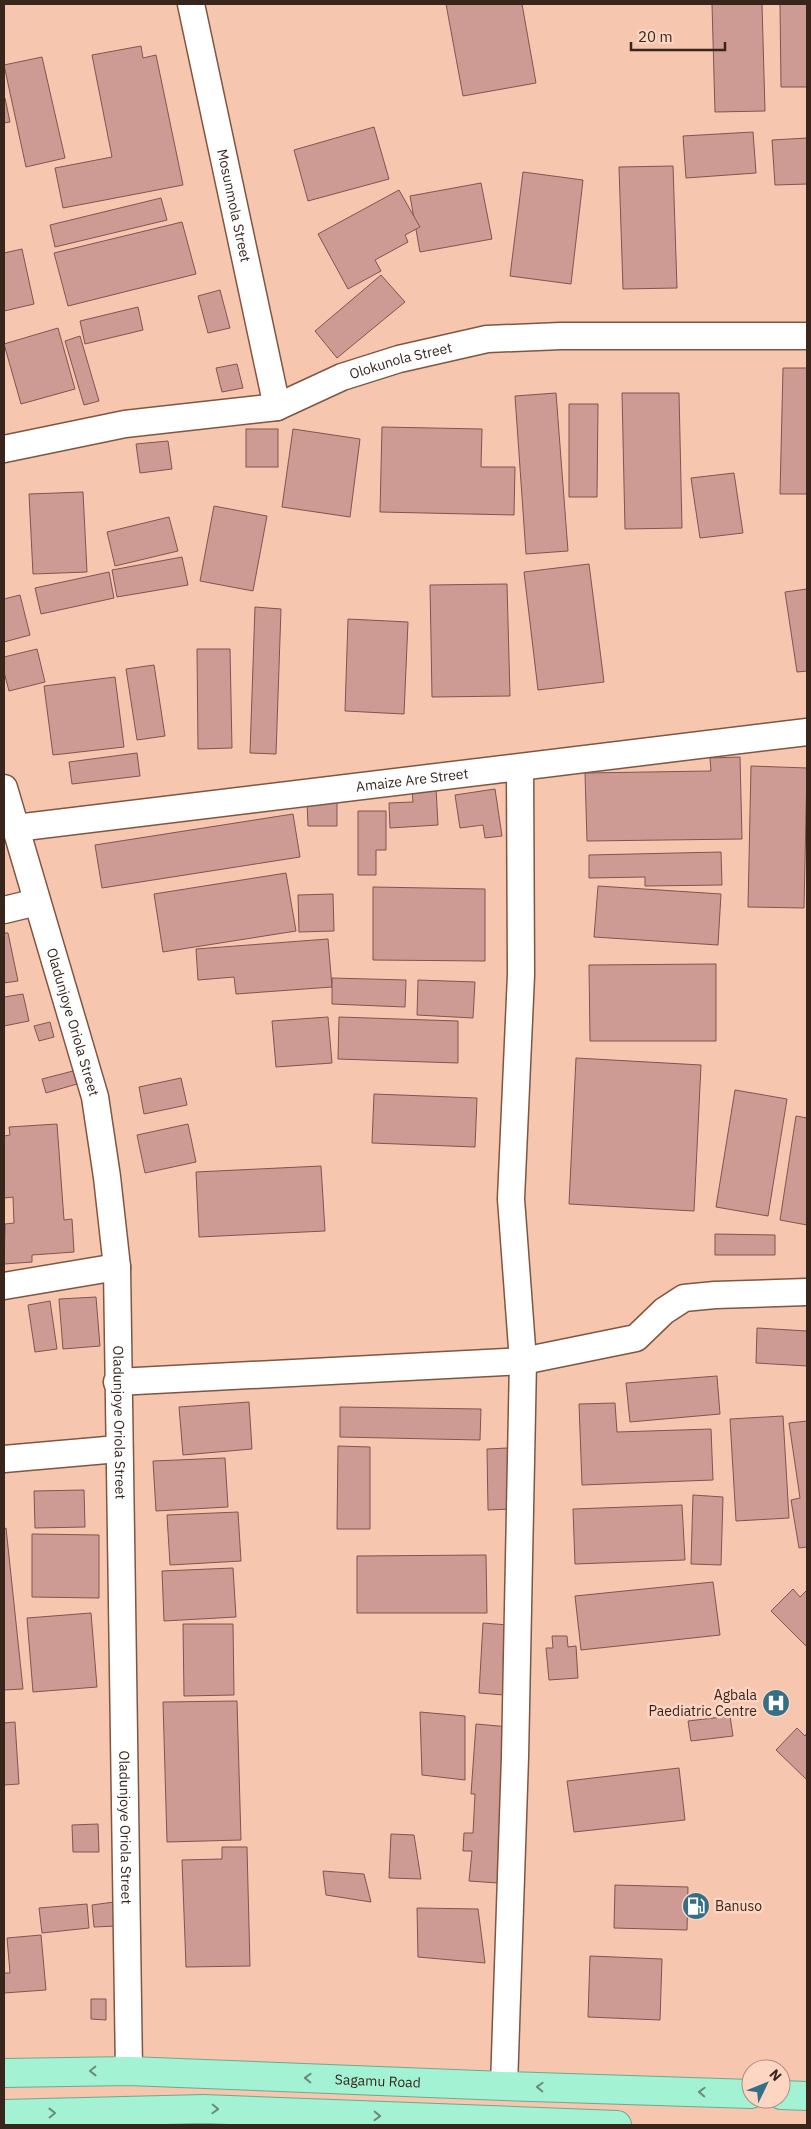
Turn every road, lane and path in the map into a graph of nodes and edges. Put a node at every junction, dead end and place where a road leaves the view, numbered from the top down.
1 (191, 4) edge
2 (807, 336) edge
3 (278, 408) junction
4 (4, 449) edge
5 (807, 732) edge
6 (520, 768) junction
7 (4, 788) edge
8 (16, 828) junction
9 (37, 902) junction
10 (4, 910) edge
11 (116, 1267) junction
12 (4, 1286) edge
13 (807, 1292) edge
14 (523, 1361) junction
15 (117, 1382) junction
16 (118, 1449) junction
17 (4, 1459) edge
18 (129, 2070) junction
19 (4, 2073) edge
20 (504, 2086) junction
21 (741, 2094) edge
22 (791, 2095) edge
23 (807, 2096) edge
24 (4, 2114) edge
25 (617, 2125) edge

1 - 3 street, Mosunmola Street
2 - 3 street, Olokunola Street
3 - 4 street, Olokunola Street
5 - 6 street, Amaize Are Street
6 - 8 street, Amaize Are Street
6 - 14 street
7 - 8 street, Oladunjoye Oriola Street
8 - 9 street, Oladunjoye Oriola Street
9 - 10 street
9 - 11 street, Oladunjoye Oriola Street
11 - 12 street
11 - 15 street, Oladunjoye Oriola Street
13 - 14 street
14 - 15 street
14 - 20 street
15 - 16 street, Oladunjoye Oriola Street
16 - 17 street
16 - 18 street, Oladunjoye Oriola Street
18 -> 19 highway, Sagamu Road
20 -> 18 highway, Sagamu Road
21 -> 20 highway, Sagamu Road
22 - 23 highway
24 -> 25 highway

